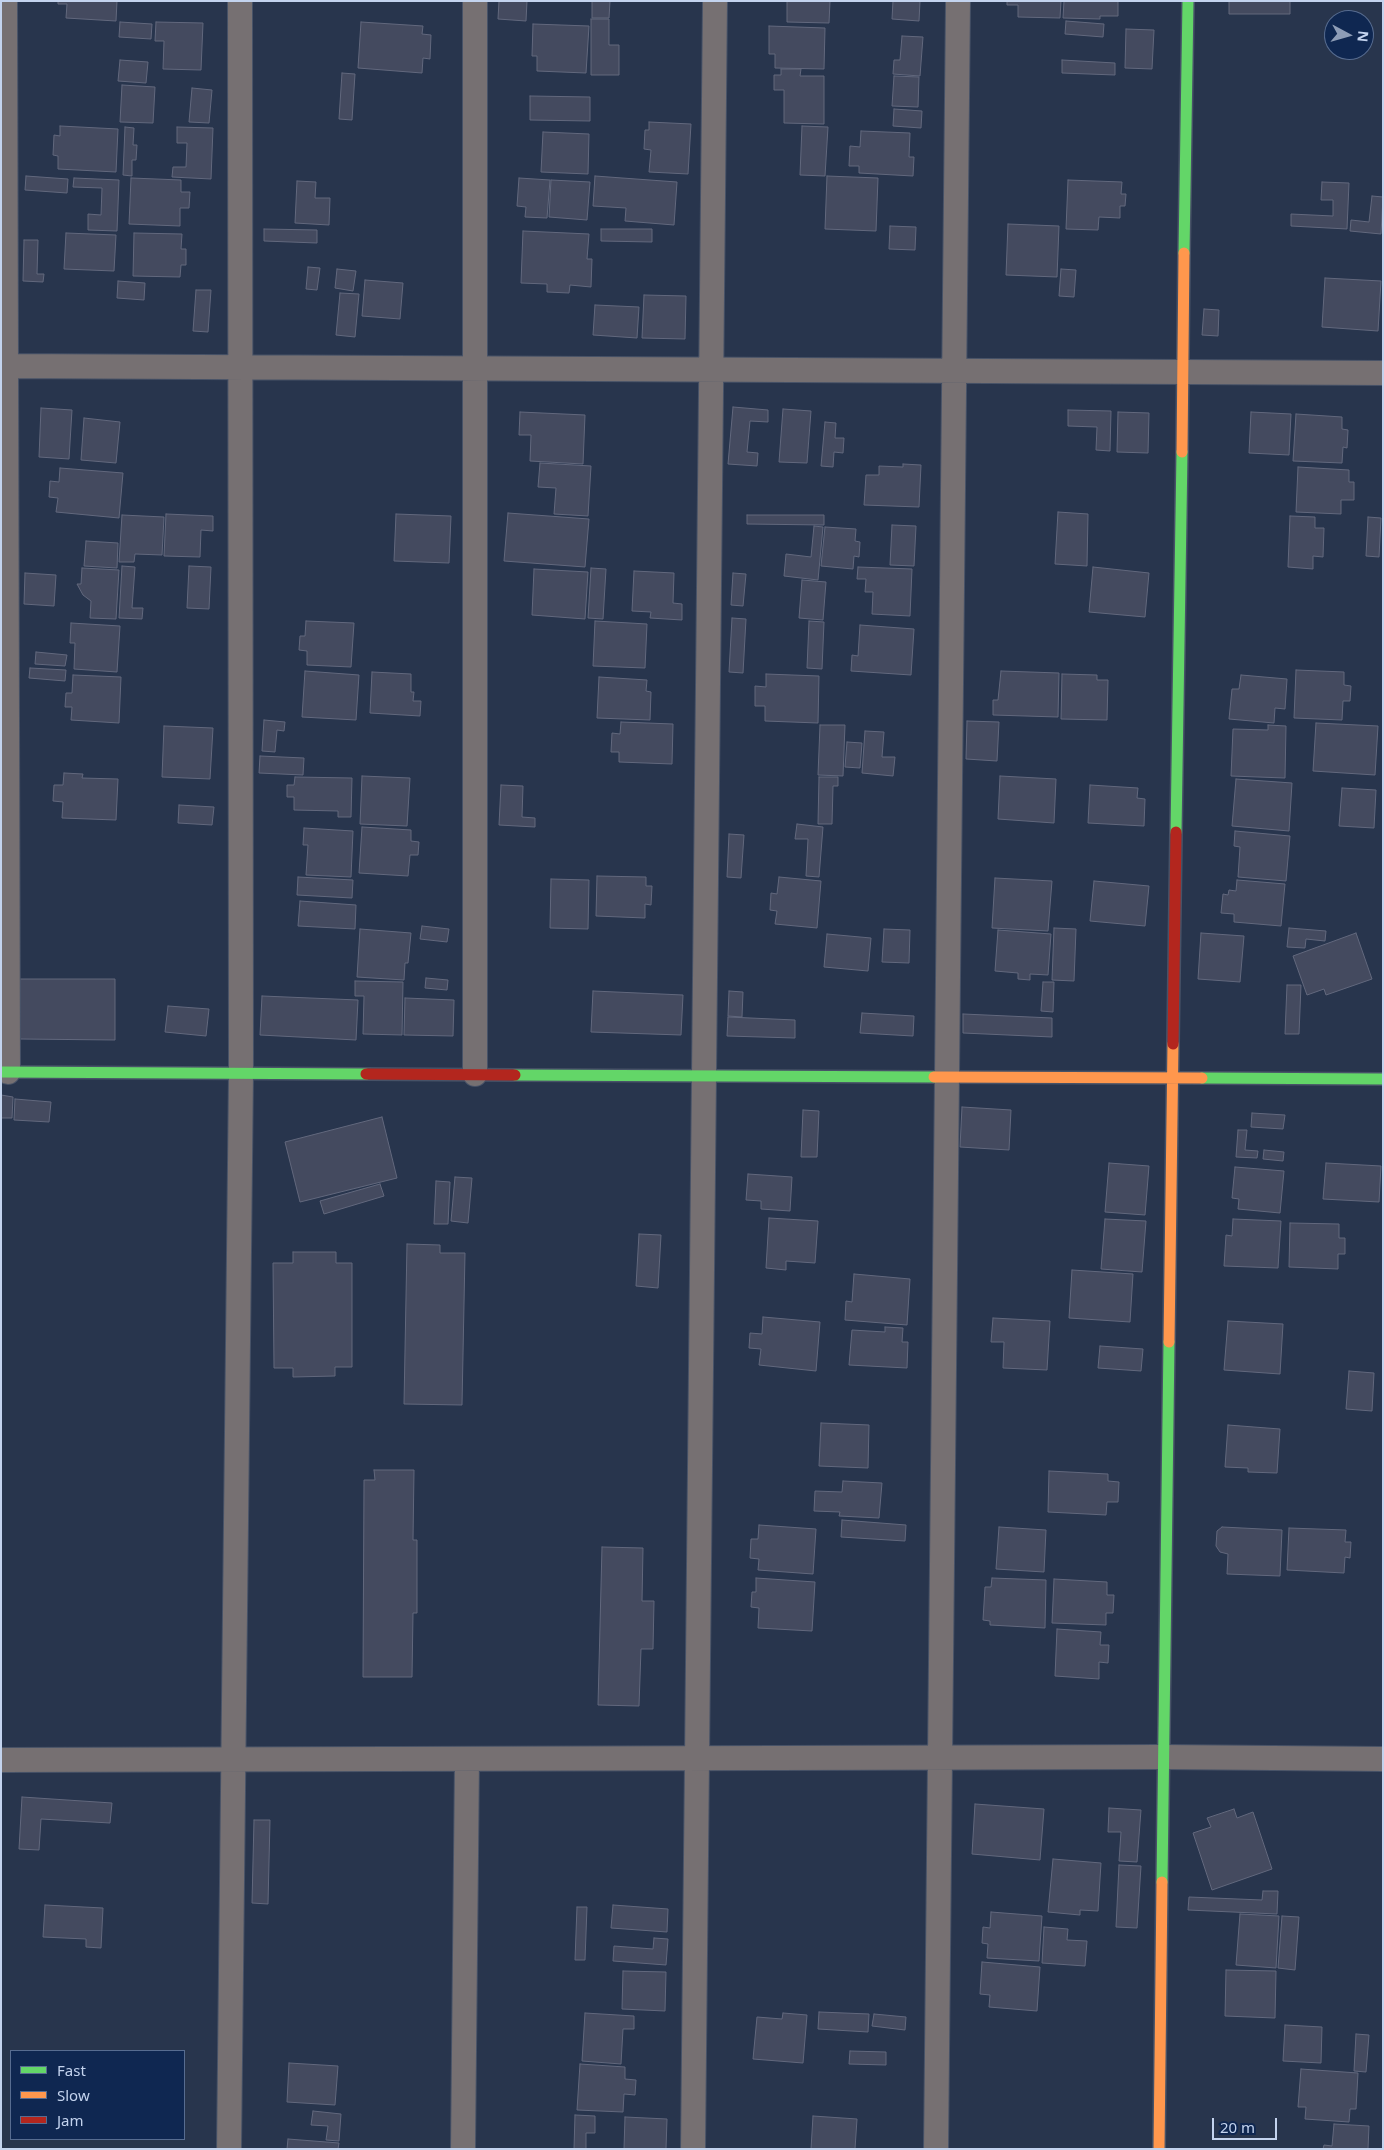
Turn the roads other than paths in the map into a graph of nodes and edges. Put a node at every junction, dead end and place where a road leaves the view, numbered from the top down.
1 (5, 1) edge
2 (240, 1) edge
3 (475, 1) edge
4 (715, 1) edge
5 (958, 1) edge
6 (1188, 1) edge
7 (3, 366) edge
8 (240, 367) junction
9 (475, 368) junction
10 (712, 370) junction
11 (954, 371) junction
12 (1183, 372) junction
13 (1383, 373) edge
14 (4, 1072) edge
15 (241, 1073) junction
16 (475, 1074) junction
17 (704, 1076) junction
18 (947, 1077) junction
19 (1173, 1078) junction
20 (1383, 1078) edge
21 (1163, 1757) junction
22 (698, 1758) junction
23 (940, 1758) junction
24 (467, 1759) junction
25 (1383, 1759) edge
26 (1, 1760) edge
27 (234, 1760) junction
28 (229, 2149) edge
29 (463, 2149) edge
30 (692, 2149) edge
31 (936, 2149) edge
32 (1159, 2149) edge

1 - 7 street
2 - 8 street
3 - 9 street
4 - 10 street
5 - 11 street
6 - 12 street
7 - 8 street
7 - 14 street
8 - 9 street
8 - 15 street
9 - 10 street
9 - 16 street
10 - 11 street
10 - 17 street
11 - 12 street
11 - 18 street
12 - 13 street
12 - 19 street
14 - 15 street
15 - 16 street
15 - 27 street
16 - 17 street
17 - 18 street
17 - 22 street
18 - 19 street
18 - 23 street
19 - 20 street
19 - 21 street
21 - 23 street
21 - 25 street
21 - 32 street
22 - 23 street
22 - 24 street
22 - 30 street
23 - 31 street
24 - 27 street
24 - 29 street
26 - 27 street
27 - 28 street

